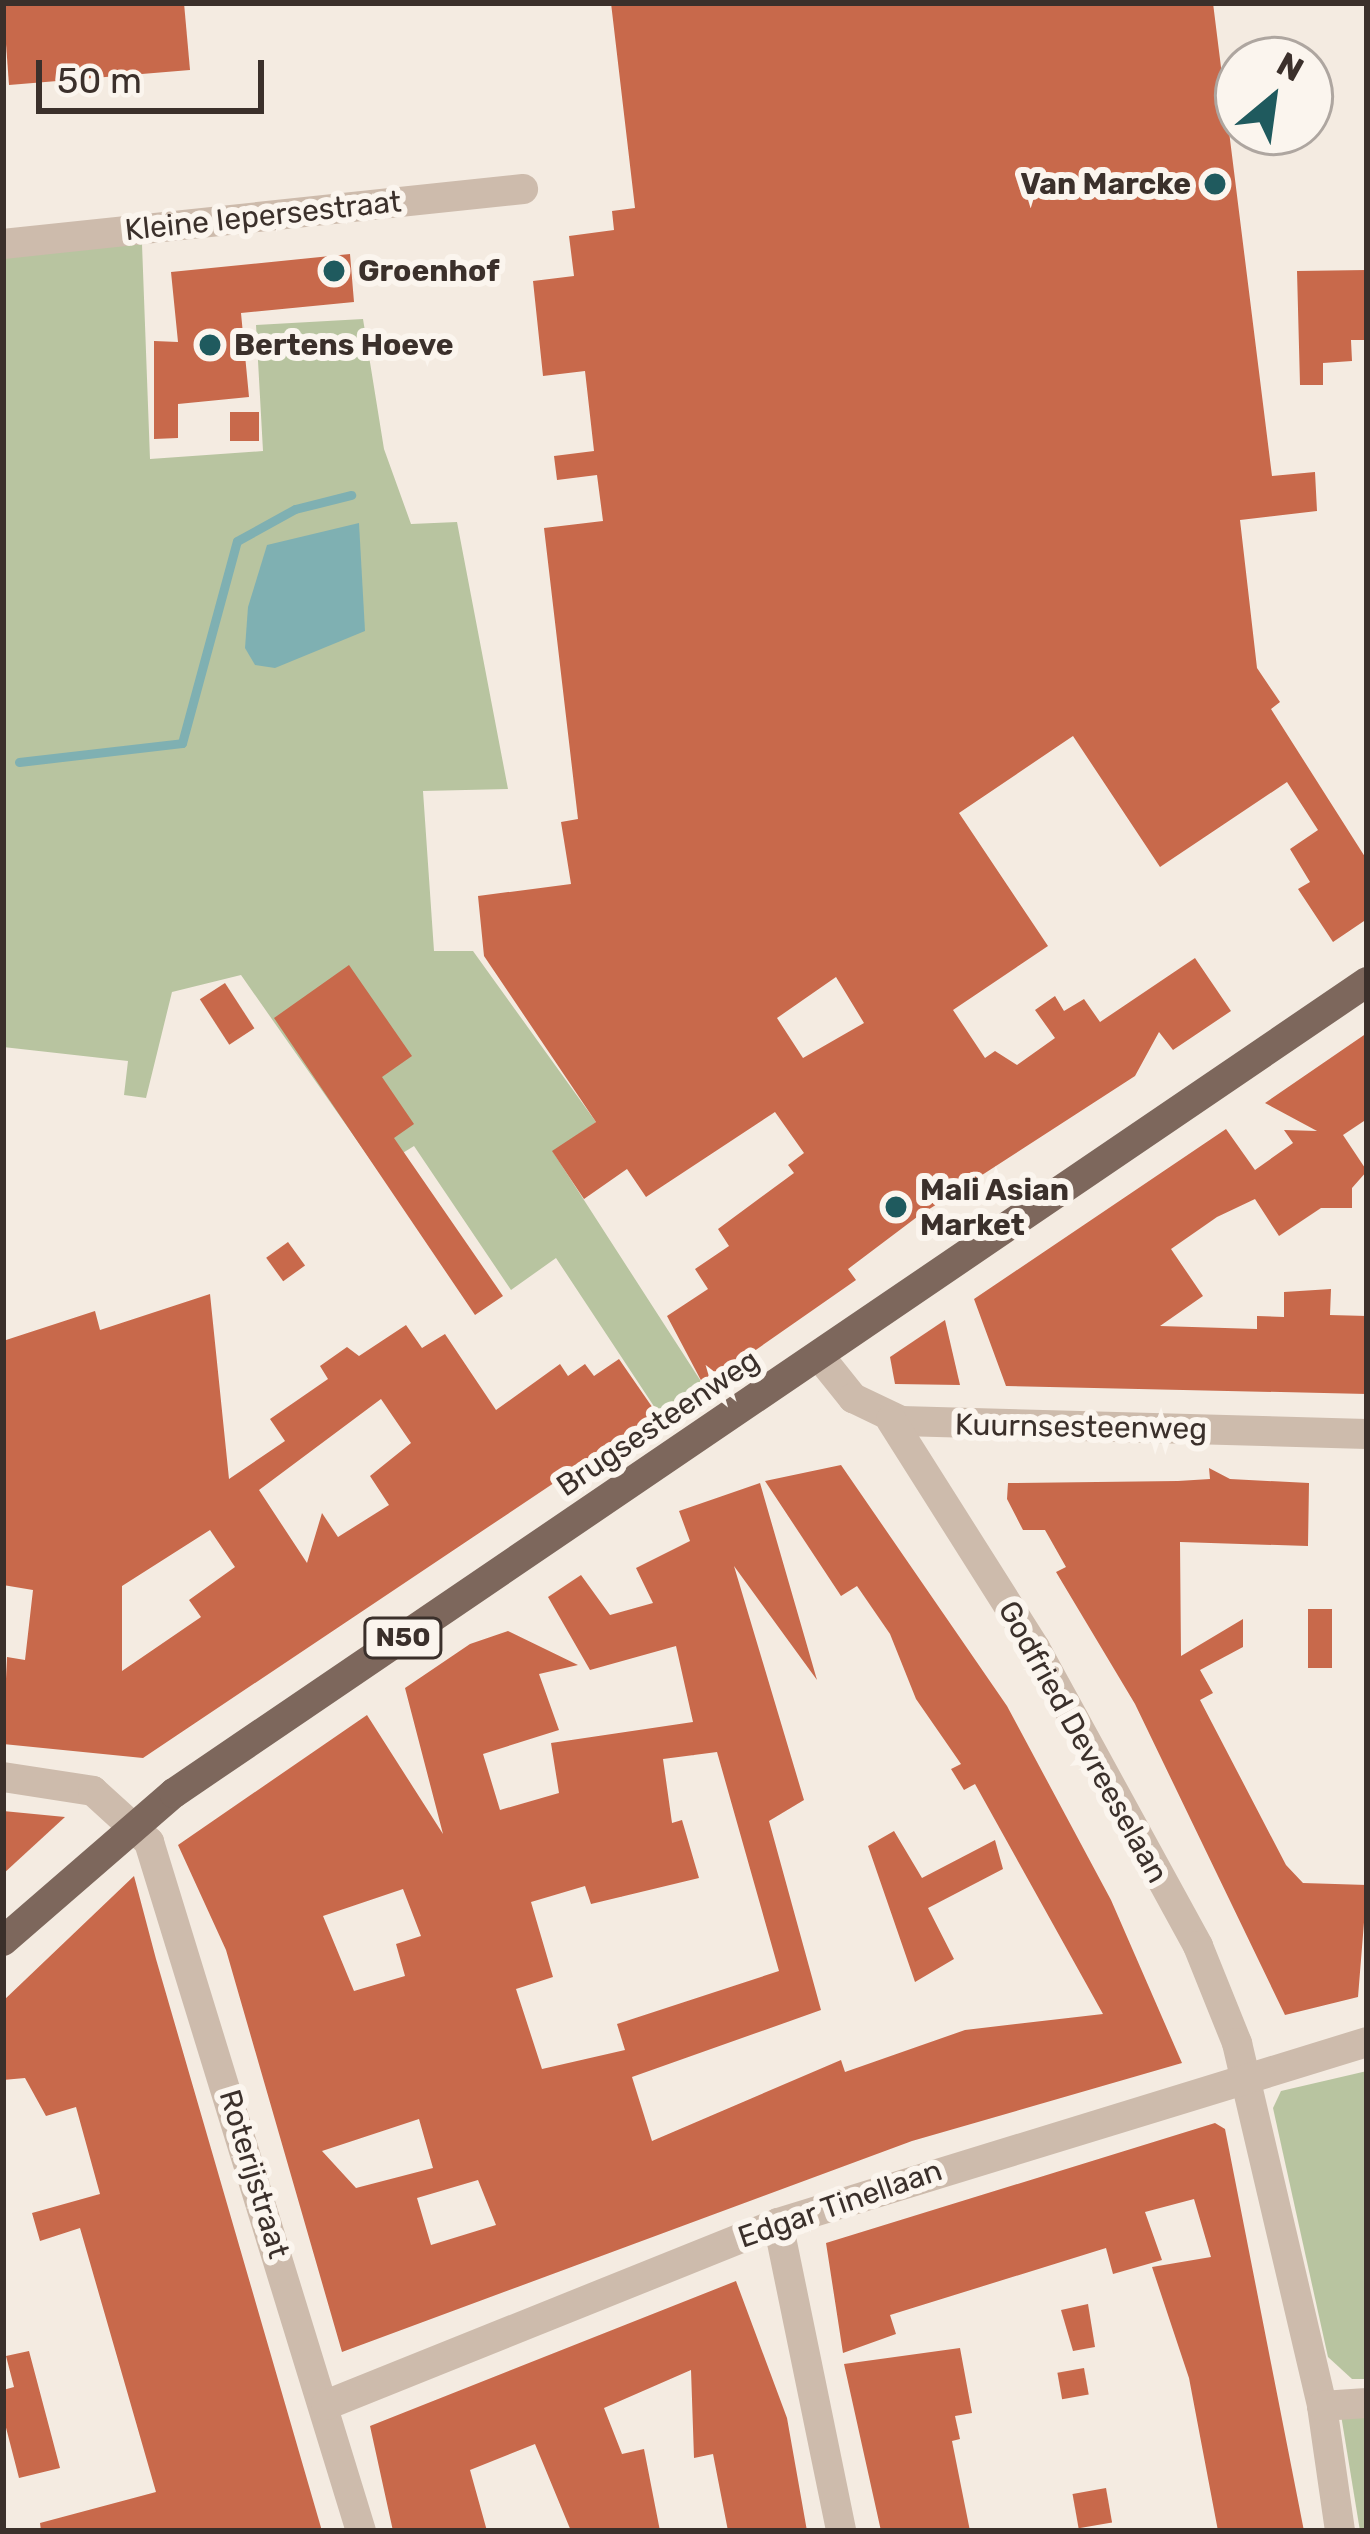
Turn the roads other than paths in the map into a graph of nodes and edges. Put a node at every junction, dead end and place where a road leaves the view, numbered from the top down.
1 (524, 189) dead end
2 (3, 244) edge
3 (1367, 982) edge
4 (820, 1357) junction
5 (891, 1420) junction
6 (1367, 1433) edge
7 (3, 1777) edge
8 (134, 1821) junction
9 (3, 1941) edge
10 (1367, 2042) edge
11 (1251, 2077) junction
12 (778, 2223) junction
13 (1367, 2403) edge
14 (326, 2404) junction
15 (1322, 2406) junction
16 (361, 2531) edge
17 (841, 2531) edge
18 (1340, 2531) edge

1 - 2 street, Kleine Iepersestraat
3 - 4 main road, Brugsesteenweg / N50
4 - 5 street
4 - 8 main road, Brugsesteenweg / N50
5 - 6 street, Kuurnsesteenweg
5 - 11 street, Godfried Devreeselaan
7 - 8 street
8 - 9 main road, Brugsesteenweg / N50
8 - 14 street, Roterijstraat
10 - 11 street, Edgar Tinellaan
11 - 12 street, Edgar Tinellaan
11 - 15 street, Godfried Devreeselaan
12 - 14 street, Edgar Tinellaan
12 - 17 street
13 - 15 street
14 - 16 street, Roterijstraat
15 - 18 street, Godfried Devreeselaan

